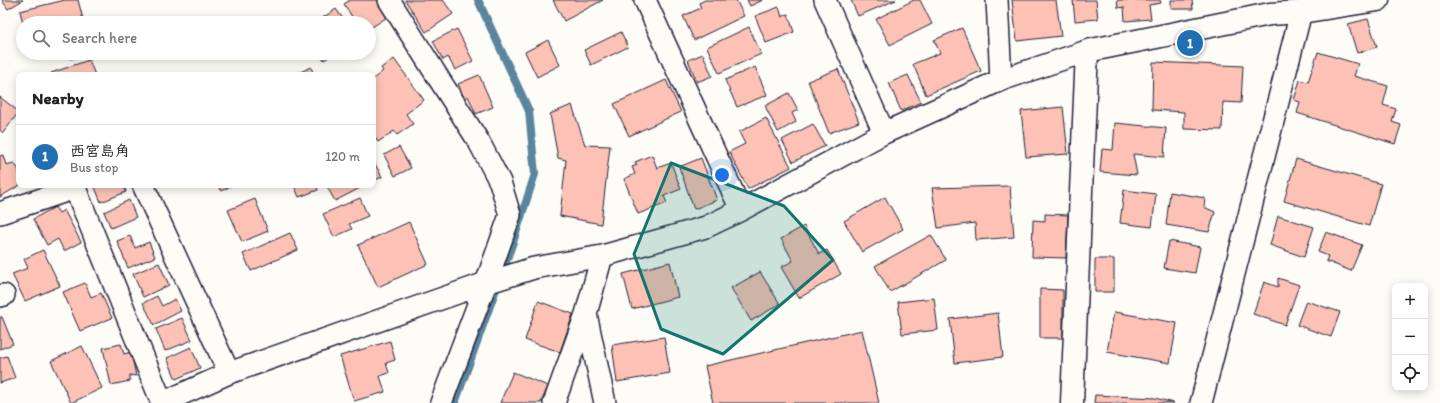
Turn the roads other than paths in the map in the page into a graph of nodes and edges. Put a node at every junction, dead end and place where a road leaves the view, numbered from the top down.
1 (390, 0) edge
2 (645, 0) edge
3 (825, 0) edge
4 (997, 0) edge
5 (1376, 0) edge
6 (1271, 7) edge
7 (1301, 12) junction
8 (1087, 51) junction
9 (1001, 80) junction
10 (884, 133) junction
11 (144, 188) edge
12 (741, 210) junction
13 (0, 213) edge
14 (602, 256) junction
15 (489, 282) junction
16 (586, 314) junction
17 (229, 373) junction
18 (162, 403) edge
19 (441, 403) edge
20 (554, 403) edge
21 (604, 403) edge
22 (1072, 403) edge
23 (1201, 403) edge

1 - 15 street
2 - 12 street
3 - 10 street
4 - 9 street
5 - 7 street
6 - 7 street
6 - 8 street
7 - 23 street
8 - 9 street
8 - 22 street
9 - 10 street
10 - 12 street
11 - 17 street
12 - 14 street
13 - 18 street
14 - 15 street
14 - 16 street
15 - 17 street
15 - 19 street
16 - 20 street
16 - 21 street
17 - 18 street

